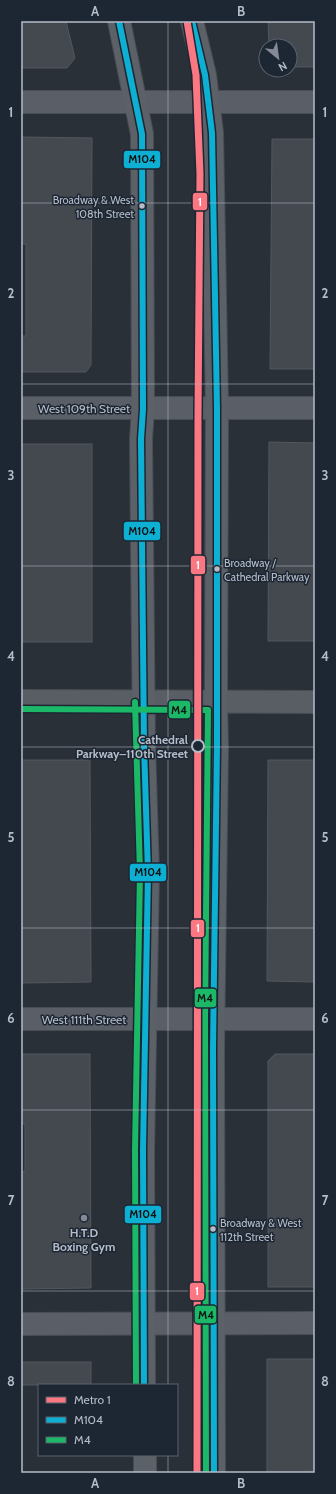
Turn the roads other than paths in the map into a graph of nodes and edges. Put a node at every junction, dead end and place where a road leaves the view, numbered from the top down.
1 (119, 21) edge
2 (192, 21) edge
3 (206, 21) edge
4 (201, 57) junction
5 (21, 102) edge
6 (137, 102) junction
7 (209, 102) junction
8 (315, 102) edge
9 (217, 407) junction
10 (21, 408) edge
11 (143, 408) junction
12 (315, 408) edge
13 (21, 701) edge
14 (143, 702) junction
15 (216, 702) junction
16 (315, 702) edge
17 (21, 1019) edge
18 (146, 1019) junction
19 (213, 1019) junction
20 (315, 1019) edge
21 (214, 1323) junction
22 (21, 1324) edge
23 (145, 1324) junction
24 (315, 1324) edge
25 (144, 1384) edge
26 (145, 1456) edge
27 (145, 1473) edge
28 (214, 1473) edge

1 - 6 main road
2 - 4 main road
3 - 4 main road
4 - 7 main road
5 - 6 street
6 - 7 street
6 - 11 main road
7 - 8 street
7 - 9 main road
9 - 11 street, West 109th Street
9 - 12 street, West 109th Street
9 - 15 main road
10 - 11 street, West 109th Street
11 - 14 main road
13 - 14 main road
14 - 15 main road
14 - 18 main road
15 - 16 main road
15 - 19 main road
17 - 18 street, West 111th Street
18 - 19 street, West 111th Street
18 - 23 main road
19 - 20 street, West 111th Street
19 - 21 main road
21 - 23 street
21 - 24 street
21 - 28 main road
22 - 23 street
23 - 25 main road
26 - 27 main road

